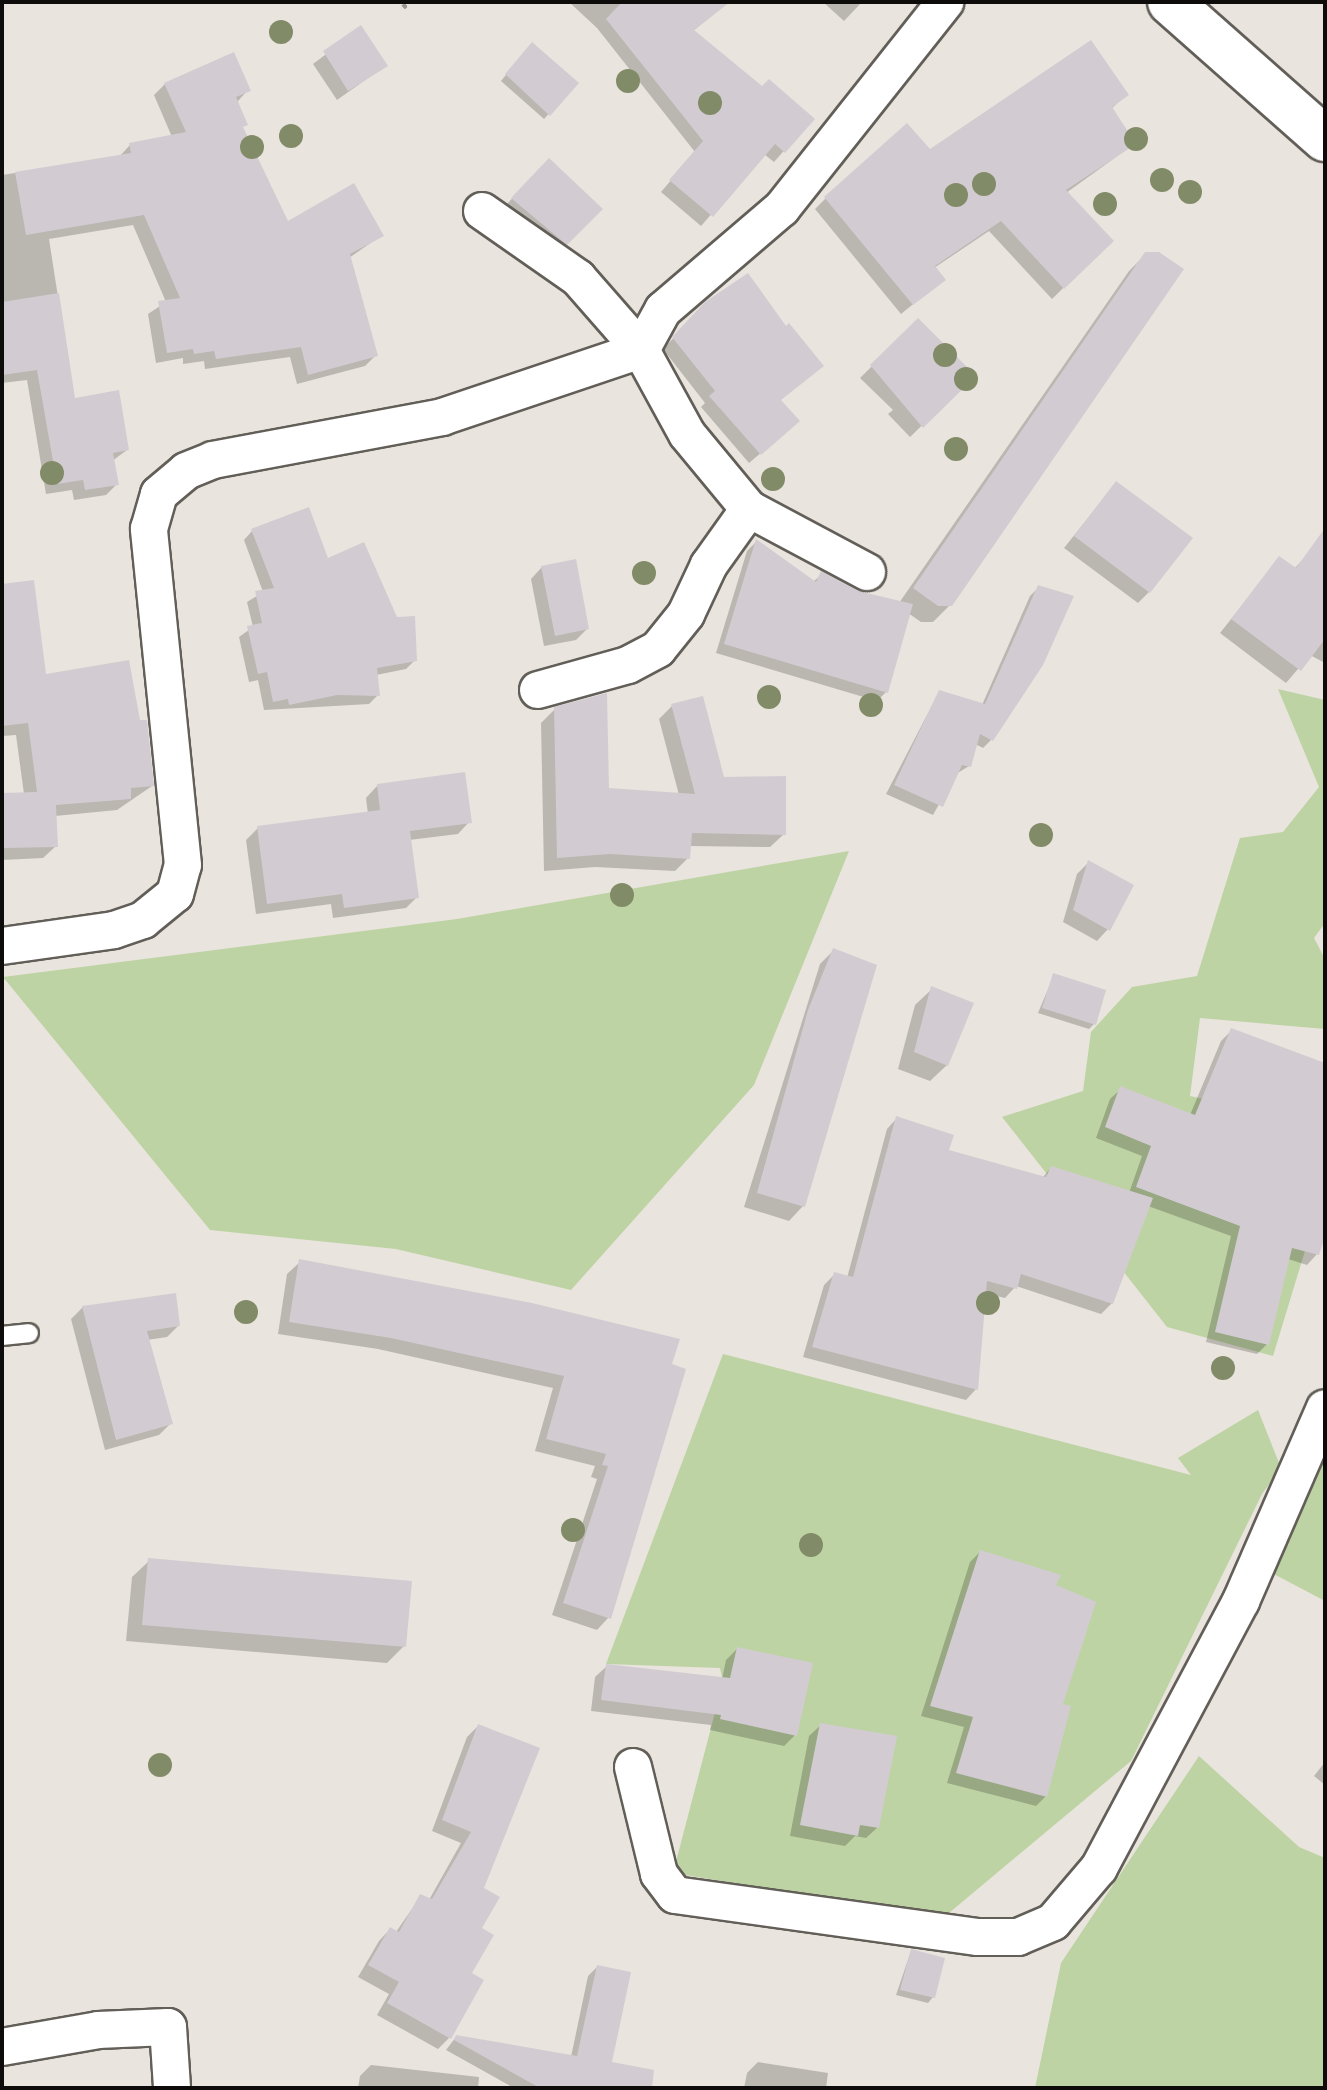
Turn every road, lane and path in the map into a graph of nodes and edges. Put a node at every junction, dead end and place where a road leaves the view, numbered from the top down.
1 (409, 2) edge
2 (945, 2) edge
3 (1170, 2) edge
4 (403, 7) dead end
5 (1325, 139) edge
6 (482, 211) dead end
7 (641, 350) junction
8 (749, 509) junction
9 (867, 572) dead end
10 (538, 690) dead end
11 (2, 946) edge
12 (29, 1333) dead end
13 (2, 1336) edge
14 (1325, 1408) edge
15 (633, 1767) dead end
16 (2, 2047) edge
17 (172, 2088) edge

1 - 4 path
2 - 7 street
3 - 5 street
6 - 7 street
7 - 8 street
7 - 11 street
8 - 9 street
8 - 10 street
12 - 13 lane
14 - 15 street
16 - 17 street

